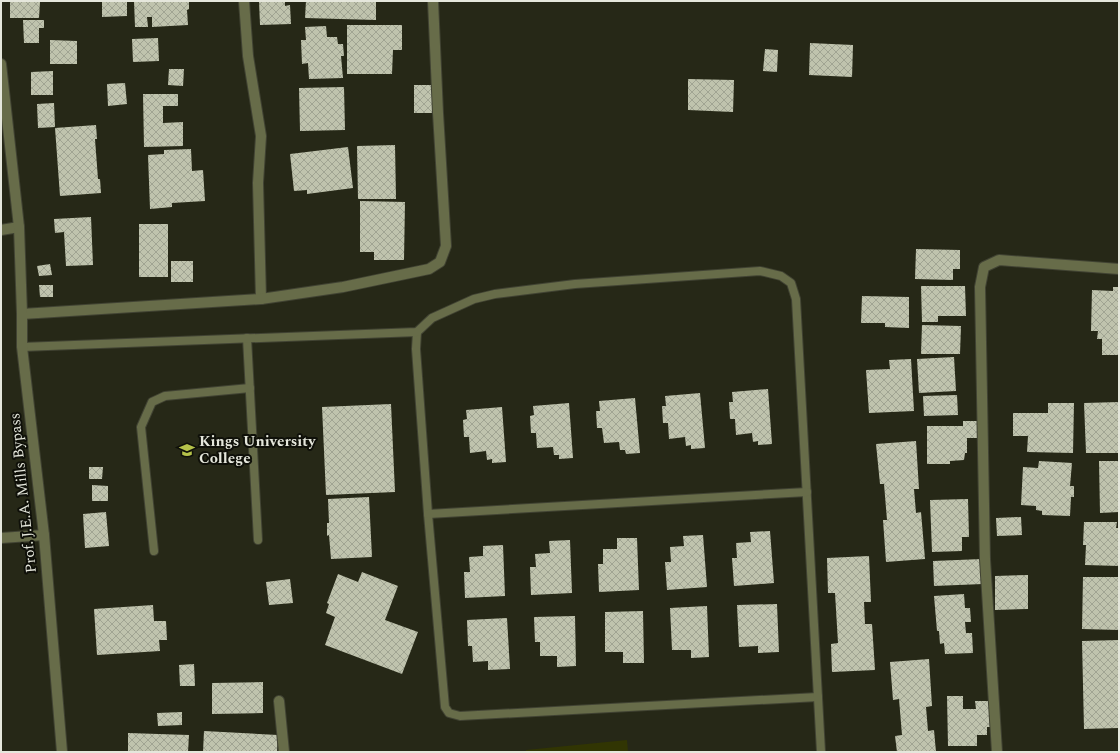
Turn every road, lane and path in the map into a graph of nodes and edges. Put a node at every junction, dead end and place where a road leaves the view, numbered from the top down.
1 (244, 1) edge
2 (434, 1) edge
3 (1, 64) edge
4 (19, 227) junction
5 (1, 230) edge
6 (1119, 269) edge
7 (261, 299) junction
8 (22, 314) junction
9 (417, 332) junction
10 (247, 338) junction
11 (22, 347) junction
12 (250, 388) junction
13 (807, 492) junction
14 (428, 514) junction
15 (44, 535) junction
16 (1, 538) edge
17 (258, 540) dead end
18 (154, 551) dead end
19 (818, 697) junction
20 (279, 701) dead end
21 (62, 752) edge
22 (284, 752) edge
23 (821, 752) edge
24 (997, 752) edge

1 - 7 street
2 - 7 street
3 - 4 street, Prof. J.E.A. Mills Bypass
4 - 5 street
4 - 8 street, Prof. J.E.A. Mills Bypass
6 - 24 street
7 - 8 street
8 - 11 street, Prof. J.E.A. Mills Bypass
9 - 10 lane
9 - 13 lane
9 - 14 lane
10 - 11 lane
10 - 12 lane
11 - 15 street, Prof. J.E.A. Mills Bypass
12 - 17 lane
12 - 18 lane
13 - 14 lane
13 - 19 lane
14 - 19 lane
15 - 16 street
15 - 21 street, Prof. J.E.A. Mills Bypass
19 - 23 lane
20 - 22 street

